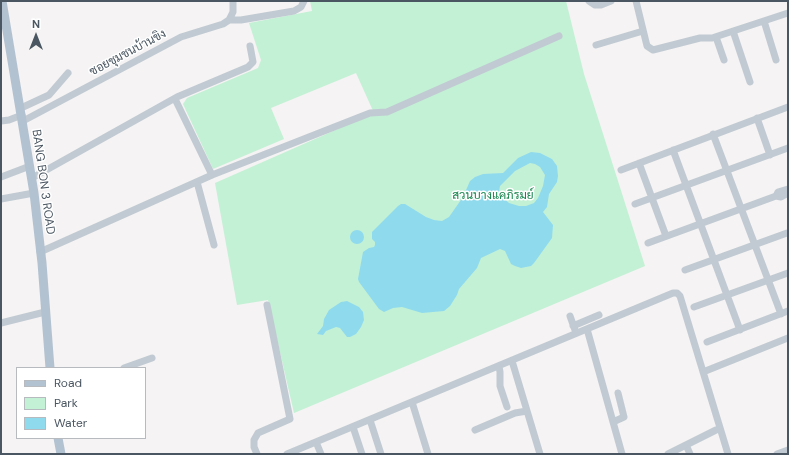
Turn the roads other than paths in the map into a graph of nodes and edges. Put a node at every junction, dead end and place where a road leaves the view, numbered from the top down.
1 (2, 1) edge
2 (233, 1) edge
3 (304, 1) edge
4 (589, 1) edge
5 (611, 1) edge
6 (636, 1) edge
7 (788, 12) edge
8 (229, 20) junction
9 (764, 21) junction
10 (4, 25) edge
11 (644, 31) junction
12 (733, 31) junction
13 (559, 36) dead end
14 (716, 37) junction
15 (250, 46) dead end
16 (596, 46) dead end
17 (724, 60) dead end
18 (776, 60) dead end
19 (68, 73) dead end
20 (750, 82) dead end
21 (175, 99) junction
22 (788, 107) edge
23 (22, 115) junction
24 (757, 118) junction
25 (1, 121) edge
26 (713, 134) junction
27 (788, 148) edge
28 (673, 150) junction
29 (770, 154) junction
30 (638, 163) junction
31 (30, 166) junction
32 (621, 170) dead end
33 (727, 170) junction
34 (1, 176) edge
35 (212, 176) junction
36 (32, 178) junction
37 (197, 182) junction
38 (686, 185) junction
39 (788, 189) edge
40 (34, 193) junction
41 (788, 193) edge
42 (776, 196) junction
43 (652, 198) junction
44 (1, 199) edge
45 (635, 204) dead end
46 (741, 209) junction
47 (700, 224) junction
48 (787, 233) dead end
49 (666, 236) junction
50 (648, 243) dead end
51 (214, 245) dead end
52 (755, 245) junction
53 (40, 252) junction
54 (713, 260) junction
55 (685, 270) dead end
56 (788, 273) edge
57 (768, 280) junction
58 (727, 295) junction
59 (267, 306) dead end
60 (694, 307) dead end
61 (45, 312) junction
62 (784, 313) edge
63 (599, 315) dead end
64 (570, 316) dead end
65 (1, 323) edge
66 (573, 326) junction
67 (587, 329) junction
68 (740, 330) junction
69 (576, 334) junction
70 (788, 338) edge
71 (707, 342) dead end
72 (152, 358) dead end
73 (512, 361) junction
74 (499, 366) junction
75 (50, 367) edge
76 (127, 367) edge
77 (703, 372) junction
78 (618, 393) dead end
79 (412, 402) junction
80 (507, 407) dead end
81 (527, 411) junction
82 (370, 420) junction
83 (613, 422) junction
84 (353, 427) junction
85 (475, 430) dead end
86 (716, 430) dead end
87 (58, 439) edge
88 (316, 442) junction
89 (686, 445) junction
90 (788, 450) edge
91 (61, 454) edge
92 (256, 454) edge
93 (287, 454) edge
94 (320, 454) edge
95 (362, 454) edge
96 (381, 454) edge
97 (428, 454) edge
98 (540, 454) edge
99 (622, 454) edge
100 (668, 454) edge
101 (690, 454) edge
102 (728, 454) edge
103 (778, 454) edge

1 - 10 main road, BANG BON 3 ROAD
2 - 8 street
3 - 8 street, ซอยชุมชนบ้านขิง
4 - 5 street
6 - 11 street
7 - 9 street
8 - 23 street, ซอยชุมชนบ้านขิง
9 - 12 street
9 - 18 street
10 - 23 main road, BANG BON 3 ROAD
11 - 14 street
11 - 16 street
12 - 14 street
12 - 20 street
13 - 35 street
14 - 17 street
15 - 21 street
19 - 23 street
21 - 35 street
21 - 36 street
22 - 24 street
23 - 25 street
23 - 31 main road, BANG BON 3 ROAD
24 - 26 street
24 - 29 street
26 - 28 street
26 - 33 street
27 - 29 street
28 - 30 street
28 - 38 street
29 - 33 street
30 - 32 street
30 - 43 street
31 - 34 street
31 - 36 main road, BANG BON 3 ROAD
33 - 38 street
33 - 46 street
35 - 37 street
36 - 40 main road, BANG BON 3 ROAD
37 - 51 street
37 - 53 street
38 - 43 street
38 - 47 street
39 - 42 street
40 - 44 street
40 - 53 main road, BANG BON 3 ROAD
41 - 42 street
42 - 46 street
43 - 45 street
43 - 49 street
46 - 47 street
46 - 52 street
47 - 49 street
47 - 54 street
48 - 52 street
49 - 50 street
52 - 54 street
52 - 57 street
53 - 61 main road, BANG BON 3 ROAD
54 - 55 street
54 - 58 street
56 - 57 street
57 - 58 street
57 - 62 street
58 - 60 street
58 - 68 street
59 - 92 street
61 - 65 street
61 - 75 main road, BANG BON 3 ROAD
62 - 68 street
63 - 66 street
64 - 66 street
66 - 69 street
67 - 69 street
67 - 77 street
67 - 83 street
68 - 71 street
69 - 73 street
70 - 77 street
72 - 76 street
73 - 74 street
73 - 81 street
74 - 79 street
74 - 80 street
77 - 102 street
78 - 83 street
79 - 82 street
79 - 97 street
81 - 85 street
81 - 98 street
82 - 84 street
82 - 96 street
83 - 99 street
84 - 88 street
84 - 95 street
86 - 89 street
87 - 91 main road
88 - 93 street
88 - 94 street
89 - 100 street
89 - 101 street
90 - 103 street

